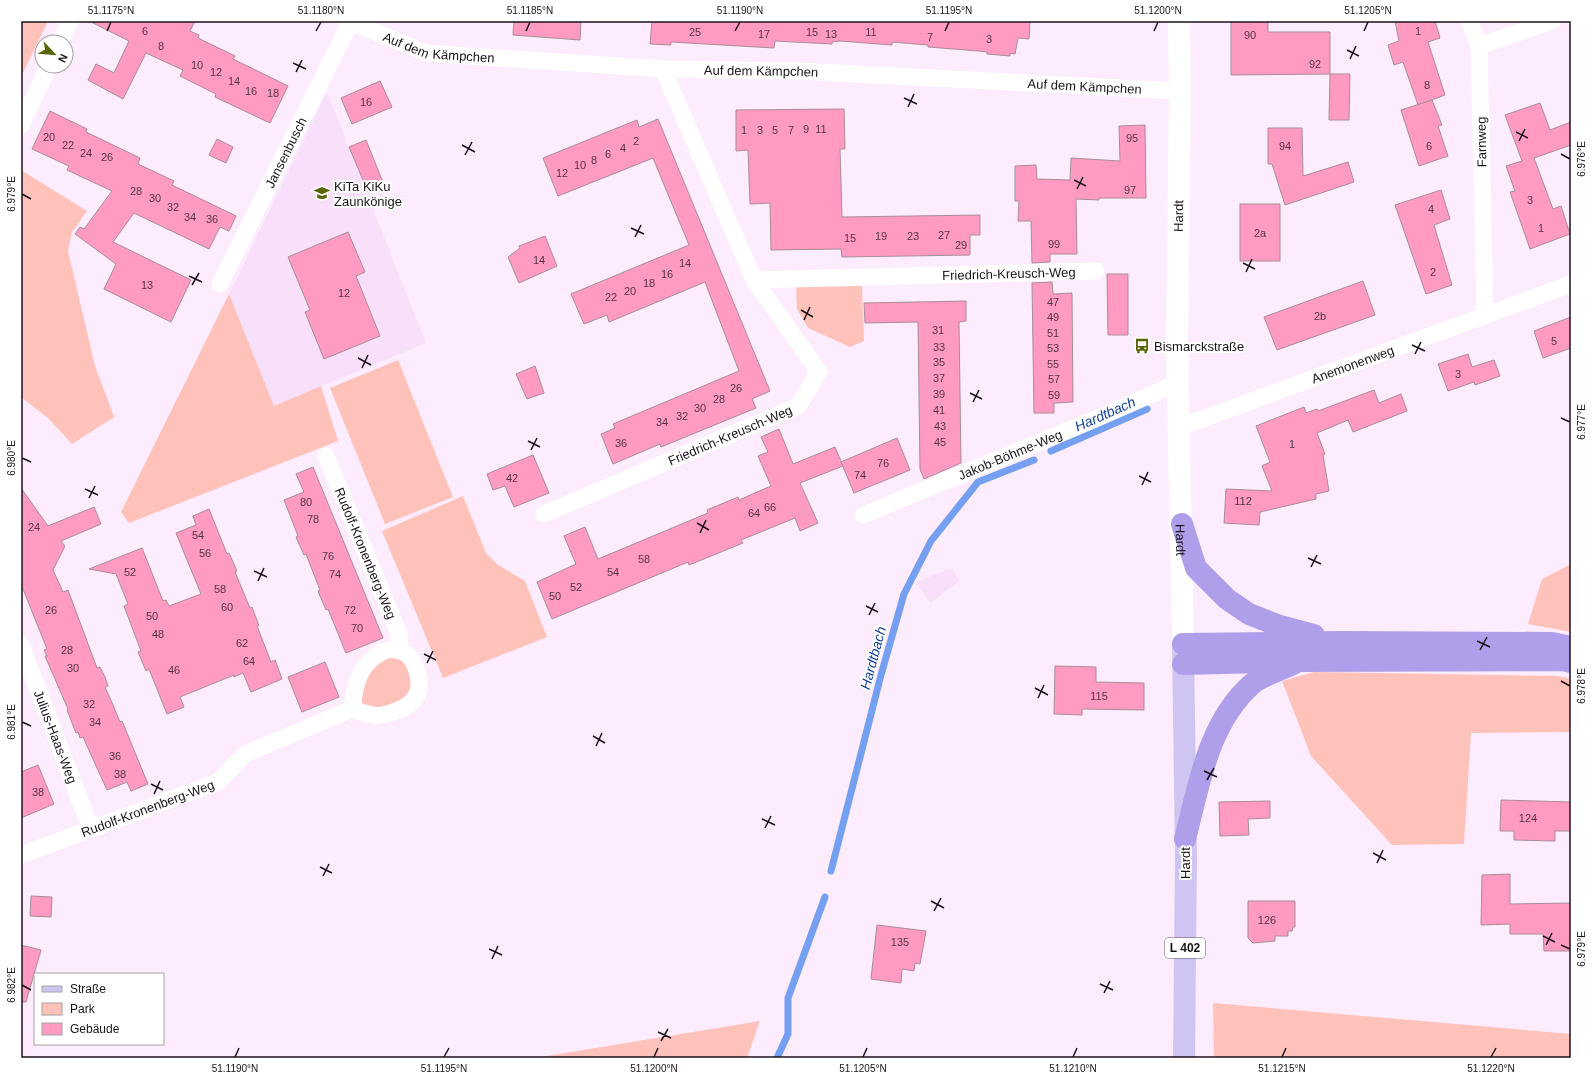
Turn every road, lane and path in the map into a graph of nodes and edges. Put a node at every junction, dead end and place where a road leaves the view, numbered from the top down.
1 (70, 21) edge
2 (350, 21) edge
3 (1179, 21) edge
4 (1469, 21) edge
5 (1552, 21) edge
6 (64, 34) edge
7 (1479, 46) junction
8 (663, 69) junction
9 (45, 74) edge
10 (1180, 91) junction
11 (21, 125) edge
12 (1096, 271) dead end
13 (754, 280) junction
14 (220, 284) dead end
15 (1571, 284) edge
16 (1485, 314) junction
17 (1178, 383) junction
18 (1178, 428) junction
19 (326, 456) dead end
20 (544, 514) dead end
21 (863, 515) dead end
22 (1182, 524) junction
23 (1342, 642) junction
24 (21, 644) edge
25 (1571, 647) edge
26 (400, 651) junction
27 (1183, 654) junction
28 (1299, 661) junction
29 (1571, 662) edge
30 (352, 708) junction
31 (91, 829) junction
32 (1185, 838) junction
33 (21, 855) edge
34 (1184, 1058) edge

1 - 6 street
2 - 8 street, Auf dem Kämpchen
2 - 14 street, Jansenbusch
3 - 10 main road, Hardt / L 402
4 - 7 street
5 - 7 street
7 - 16 street, Farnweg
8 - 10 street, Auf dem Kämpchen
8 - 13 street, Friedrich-Kreusch-Weg
9 - 11 street
10 - 17 main road, Hardt / L 402
12 - 13 street, Friedrich-Kreusch-Weg
13 - 20 street, Friedrich-Kreusch-Weg
15 - 16 street, Anemonenweg
16 - 18 street, Anemonenweg
17 - 18 main road, Hardt / L 402
17 - 21 street, Jakob-Böhme-Weg
18 - 22 main road, Hardt / L 402
19 - 26 street, Rudolf-Kronenberg-Weg
22 - 23 highway
22 - 27 main road, Hardt / L 402
23 - 25 highway
23 - 27 highway
24 - 31 street, Julius-Haas-Weg
26 - 30 street
26 - 30 street
27 - 28 highway
27 - 32 main road, Hardt / L 402
28 - 29 highway
28 - 32 highway
30 - 31 street, Rudolf-Kronenberg-Weg
31 - 33 street, Rudolf-Kronenberg-Weg
32 - 34 main road, Hardt / L 402

